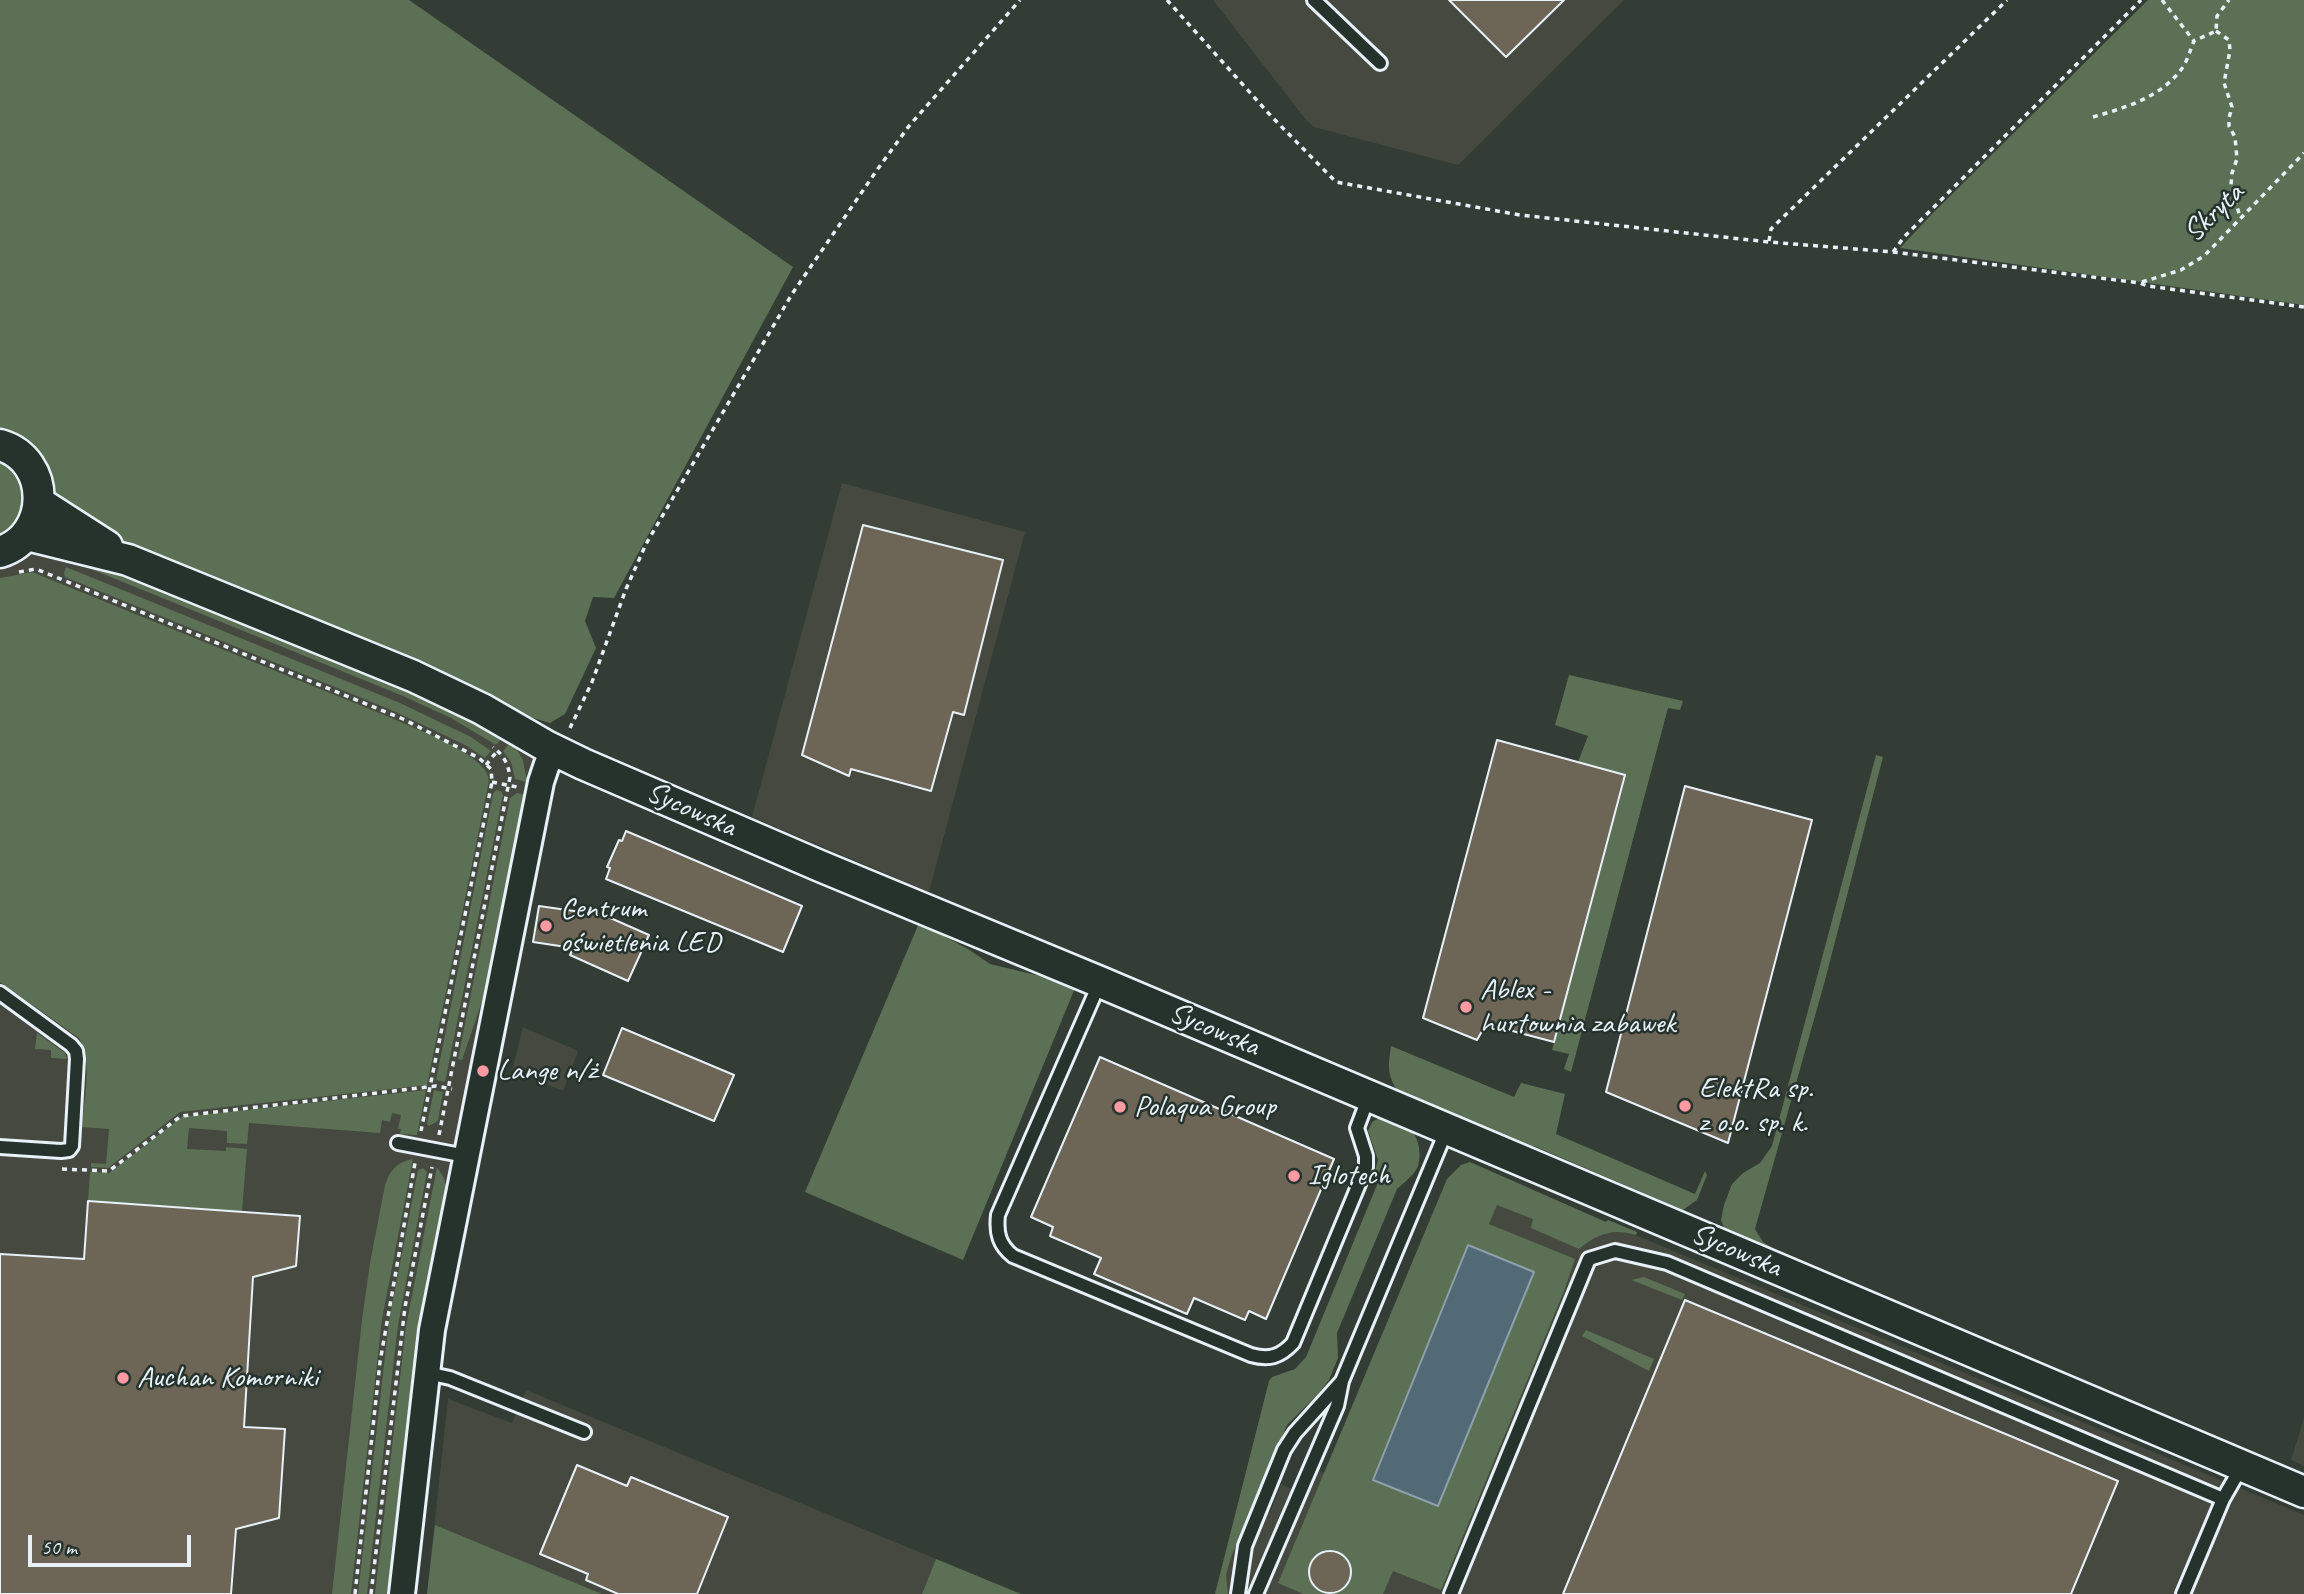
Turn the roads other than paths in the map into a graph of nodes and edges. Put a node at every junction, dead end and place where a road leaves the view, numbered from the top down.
1 (1314, 0) edge
2 (1380, 62) dead end
3 (0, 445) edge
4 (40, 503) junction
5 (27, 534) junction
6 (128, 560) junction
7 (6, 563) edge
8 (557, 751) junction
9 (1100, 982) junction
10 (0, 993) edge
11 (1369, 1096) junction
12 (1447, 1129) junction
13 (398, 1143) dead end
14 (0, 1147) edge
15 (466, 1156) junction
16 (427, 1373) junction
17 (1342, 1381) junction
18 (584, 1432) dead end
19 (2242, 1466) junction
20 (2304, 1492) edge
21 (2223, 1499) junction
22 (402, 1594) edge
23 (1238, 1594) edge
24 (1256, 1594) edge
25 (1451, 1594) edge
26 (2183, 1594) edge

1 - 2 lane
3 - 4 street
4 - 5 street
4 - 6 street, Sycowska
5 - 6 street, Sycowska
5 - 7 street
6 - 8 street, Sycowska
8 - 9 street, Sycowska
8 - 15 street
9 - 11 street, Sycowska
9 - 11 lane
10 - 14 lane
11 - 12 street, Sycowska
12 - 17 lane
12 - 19 street, Sycowska
13 - 15 lane
15 - 16 street
16 - 18 lane
16 - 22 street
17 - 23 lane
17 - 24 lane
19 - 20 street, Sycowska
19 - 21 lane
21 - 25 lane
21 - 26 lane

